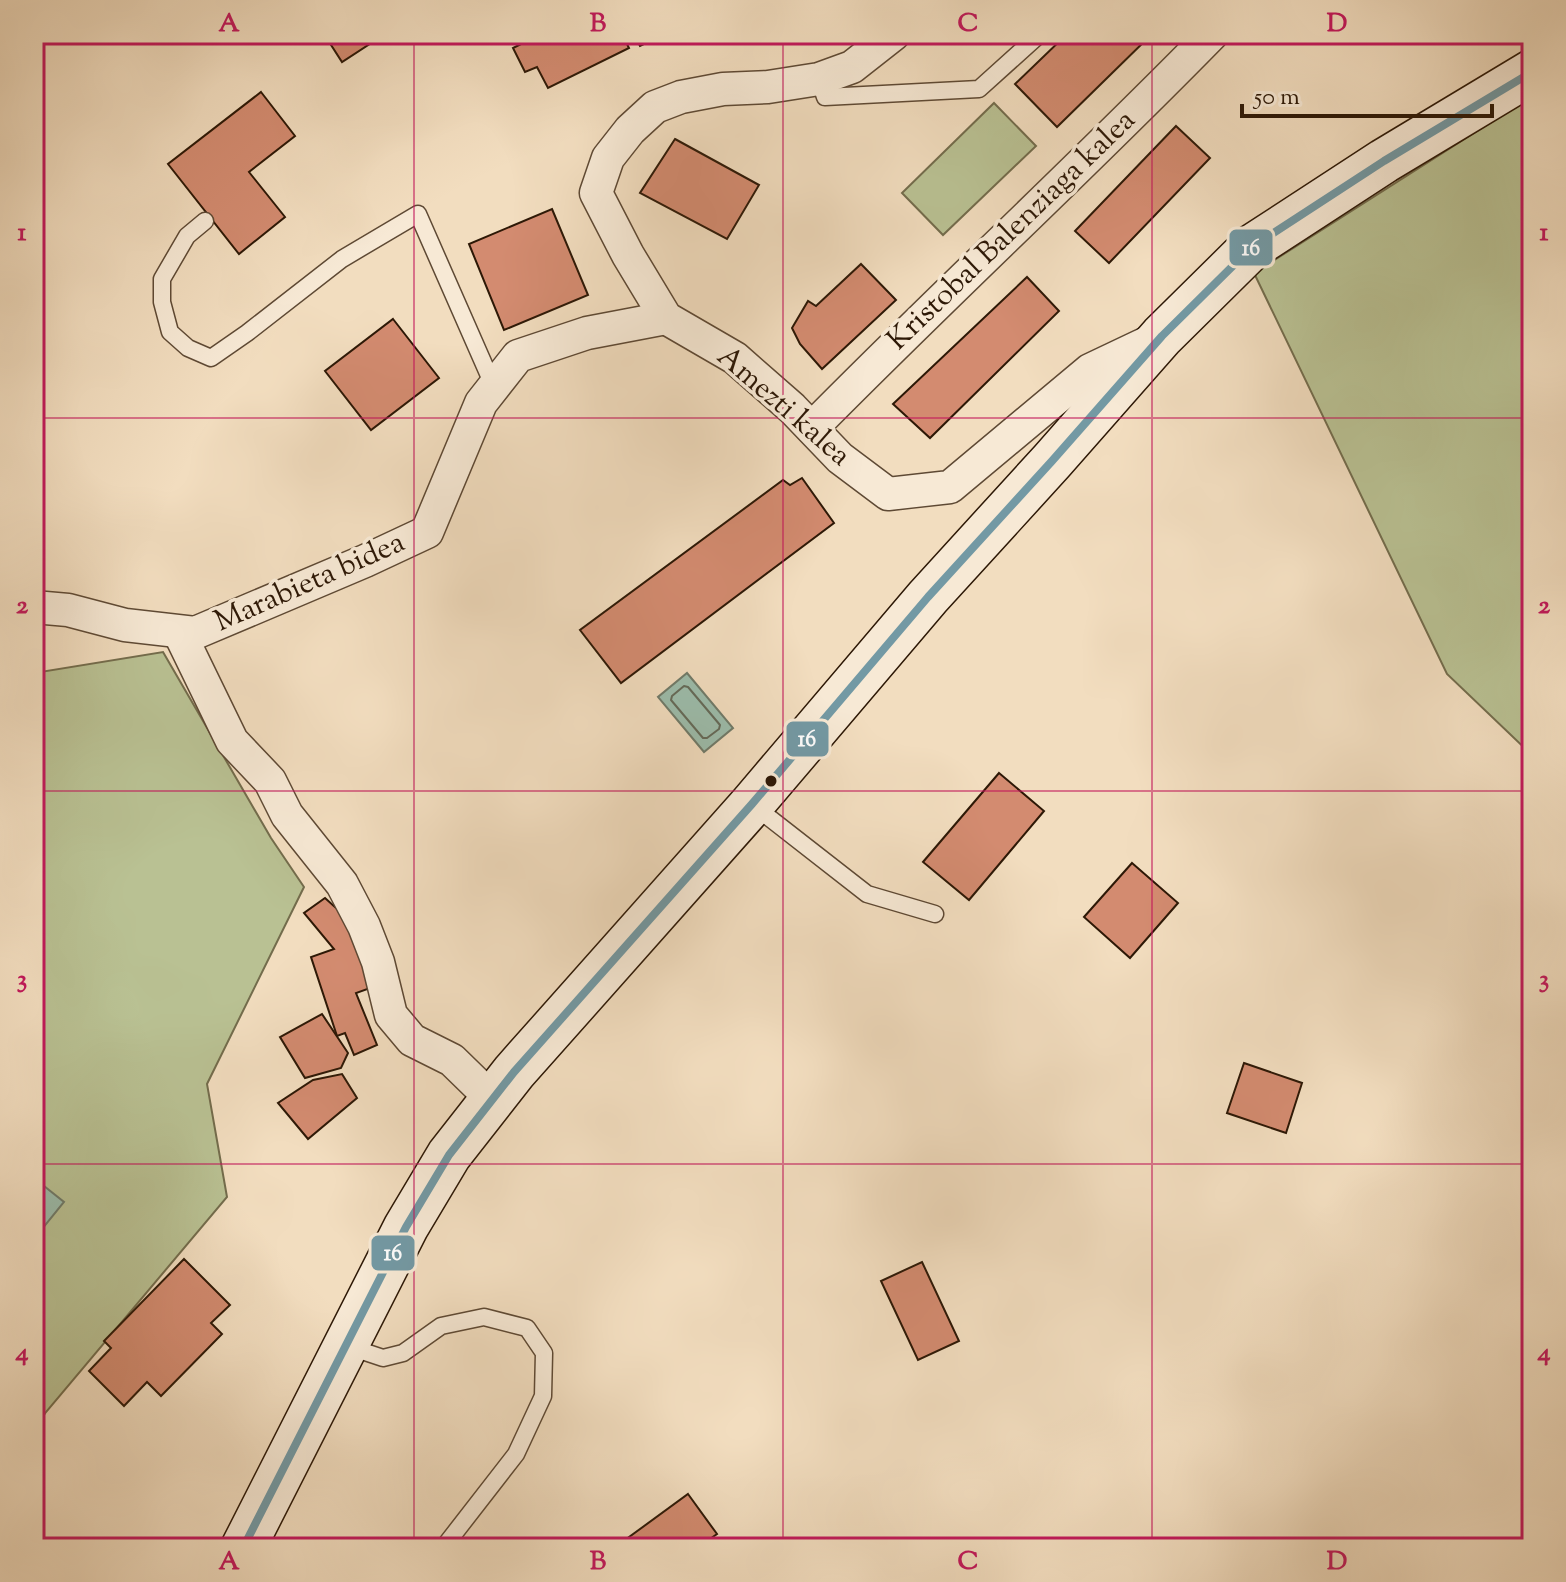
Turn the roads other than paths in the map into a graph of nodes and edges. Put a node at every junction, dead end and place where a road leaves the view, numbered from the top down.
1 (894, 34) edge
2 (1040, 34) edge
3 (1212, 34) edge
4 (1532, 72) edge
5 (819, 79) junction
6 (205, 221) dead end
7 (666, 318) junction
8 (1162, 336) junction
9 (494, 387) junction
10 (812, 428) junction
11 (34, 607) edge
12 (179, 632) junction
13 (752, 804) junction
14 (935, 914) dead end
15 (492, 1099) junction
16 (345, 1346) junction
17 (243, 1548) edge
18 (443, 1548) edge

1 - 5 street, Amezti kalea
2 - 5 lane
3 - 10 street, Kristobal Balenziaga kalea
4 - 8 street
5 - 7 street, Amezti kalea
6 - 9 lane
7 - 9 street, Marabieta bidea
7 - 10 street, Amezti kalea
8 - 10 street, Amezti kalea
8 - 13 street
9 - 12 street, Marabieta bidea
11 - 12 street, Marabieta bidea
12 - 15 street
13 - 14 lane
13 - 15 street
15 - 16 street
16 - 17 street
16 - 18 lane

